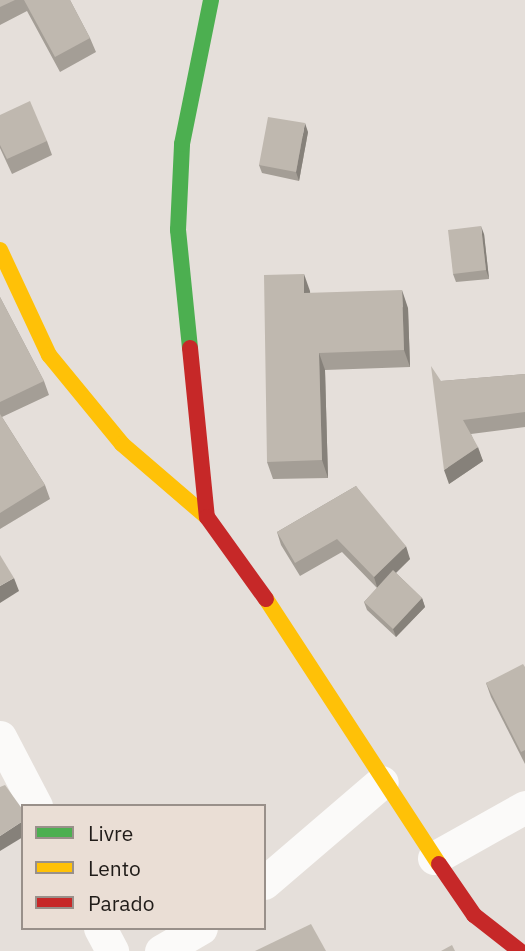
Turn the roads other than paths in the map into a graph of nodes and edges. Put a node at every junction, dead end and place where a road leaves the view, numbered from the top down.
1 (211, 0) edge
2 (0, 250) edge
3 (207, 517) junction
4 (0, 737) edge
5 (383, 782) junction
6 (35, 804) edge
7 (525, 807) edge
8 (434, 858) junction
9 (266, 881) edge
10 (101, 930) edge
11 (112, 951) edge
12 (520, 951) edge

1 - 3 street
2 - 3 street
3 - 5 street
4 - 6 street
5 - 8 street
5 - 9 street
7 - 8 street
8 - 12 street
10 - 11 street

